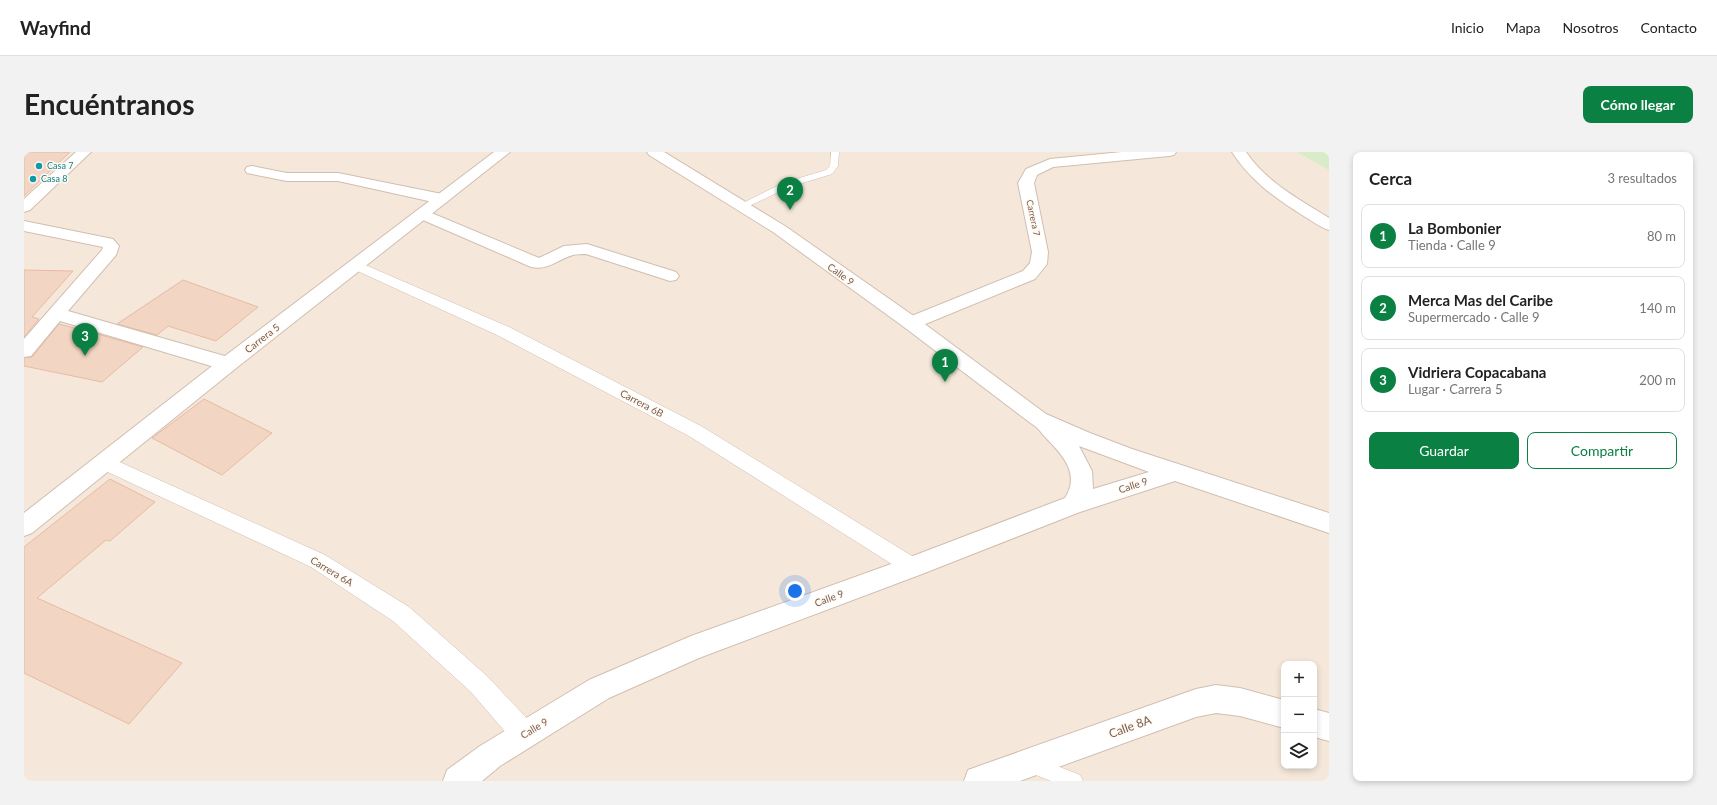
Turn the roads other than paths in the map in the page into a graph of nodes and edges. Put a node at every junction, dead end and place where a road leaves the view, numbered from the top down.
1 (84, 152) edge
2 (503, 152) edge
3 (654, 152) edge
4 (835, 152) edge
5 (1169, 152) edge
6 (1239, 152) edge
7 (252, 170) dead end
8 (442, 199) junction
9 (742, 206) junction
10 (24, 207) edge
11 (422, 214) junction
12 (1329, 225) edge
13 (24, 226) edge
14 (356, 265) junction
15 (670, 276) dead end
16 (56, 314) junction
17 (910, 323) junction
18 (24, 351) edge
19 (228, 364) junction
20 (1039, 419) junction
21 (104, 462) junction
22 (1175, 472) junction
23 (1073, 505) junction
24 (1329, 523) edge
25 (24, 526) edge
26 (913, 567) junction
27 (1281, 713) edge
28 (1317, 724) edge
29 (1329, 727) edge
30 (524, 734) junction
31 (1028, 763) junction
32 (458, 781) edge
33 (979, 781) edge
34 (1074, 781) edge

1 - 10 street
2 - 8 street, Carrera 5
3 - 9 street, Calle 9
4 - 9 lane
5 - 17 street, Carrera 7
6 - 12 street
7 - 8 street
8 - 11 street, Carrera 5
9 - 17 street, Calle 9
11 - 14 street, Carrera 5
11 - 15 street
13 - 16 street
14 - 19 street, Carrera 5
14 - 26 street, Carrera 6B
16 - 18 street
16 - 19 street
17 - 20 street, Calle 9
19 - 21 street, Carrera 5
20 - 22 street, Calle 9
20 - 23 street
21 - 25 street, Carrera 5
21 - 30 street, Carrera 6A
22 - 23 street, Calle 9
22 - 24 street, Calle 9
23 - 26 street, Calle 9
26 - 30 street, Calle 9
27 - 31 street, Calle 8A
28 - 29 street
30 - 32 street, Calle 9
31 - 33 street, Calle 8A
31 - 34 lane

